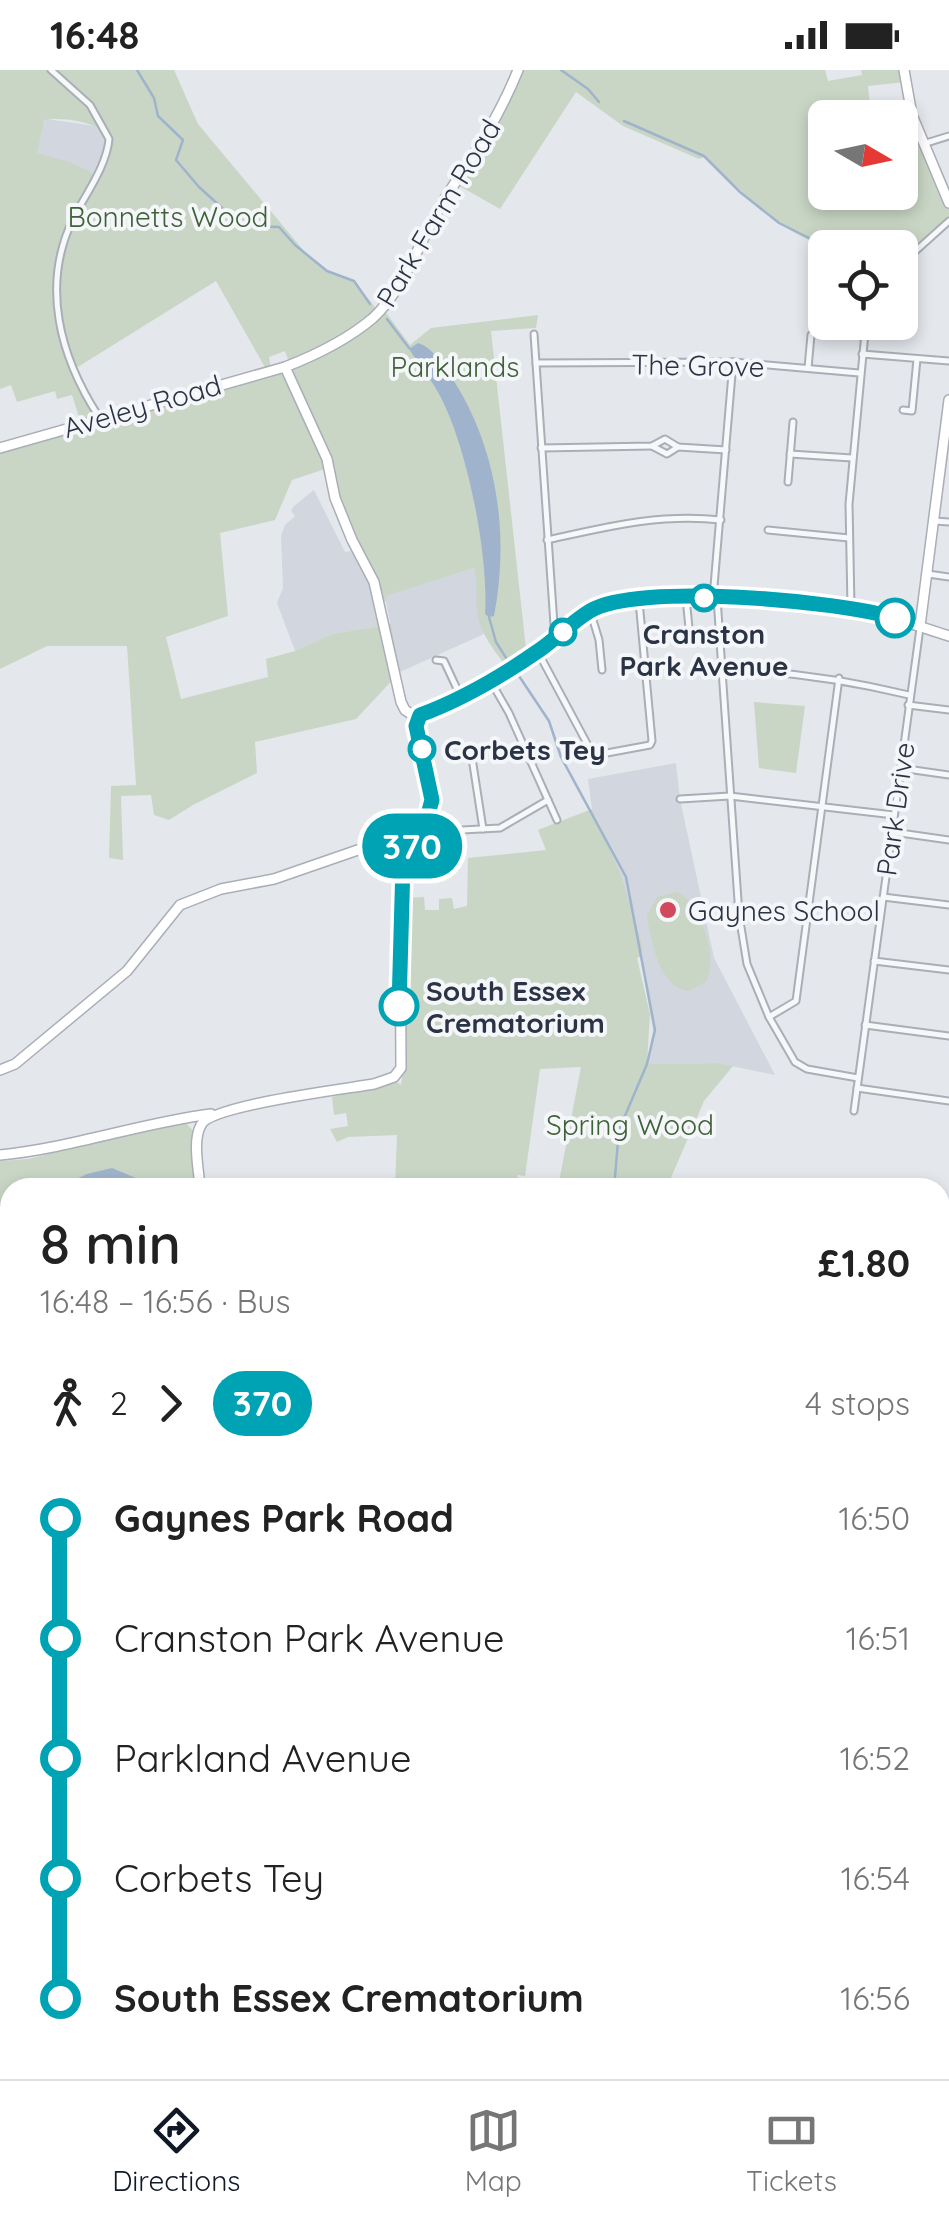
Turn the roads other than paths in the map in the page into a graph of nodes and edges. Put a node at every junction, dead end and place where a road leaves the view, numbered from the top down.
1 (51, 70) edge
2 (518, 70) edge
3 (904, 70) edge
4 (949, 136) edge
5 (923, 144) junction
6 (948, 197) edge
7 (949, 220) edge
8 (918, 248) edge
9 (534, 334) dead end
10 (811, 340) edge
11 (863, 340) edge
12 (861, 354) junction
13 (918, 359) junction
14 (733, 362) junction
15 (949, 362) edge
16 (536, 363) junction
17 (284, 367) junction
18 (808, 368) junction
19 (859, 373) junction
20 (949, 400) edge
21 (903, 410) dead end
22 (99, 418) junction
23 (948, 418) edge
24 (793, 422) dead end
25 (652, 446) junction
26 (678, 447) junction
27 (0, 448) edge
28 (541, 448) junction
29 (726, 450) junction
30 (790, 454) junction
31 (852, 458) junction
32 (945, 470) edge
33 (788, 482) dead end
34 (721, 520) junction
35 (935, 521) junction
36 (949, 522) edge
37 (768, 530) dead end
38 (848, 538) junction
39 (547, 540) junction
40 (928, 574) junction
41 (949, 577) edge
42 (639, 598) junction
43 (686, 598) junction
44 (715, 598) junction
45 (851, 607) junction
46 (590, 610) junction
47 (920, 626) junction
48 (949, 636) edge
49 (555, 639) junction
50 (685, 642) dead end
51 (538, 652) junction
52 (436, 660) dead end
53 (722, 669) junction
54 (602, 670) dead end
55 (839, 678) junction
56 (490, 680) junction
57 (461, 695) junction
58 (910, 695) junction
59 (908, 705) junction
60 (949, 710) edge
61 (417, 718) junction
62 (472, 758) dead end
63 (900, 768) junction
64 (949, 775) edge
65 (730, 796) junction
66 (680, 799) dead end
67 (548, 800) junction
68 (822, 807) junction
69 (894, 815) junction
70 (557, 820) dead end
71 (483, 829) junction
72 (443, 830) dead end
73 (892, 832) junction
74 (949, 840) edge
75 (411, 848) junction
76 (883, 897) junction
77 (949, 906) edge
78 (874, 961) junction
79 (949, 970) edge
80 (770, 1016) junction
81 (865, 1025) junction
82 (949, 1036) edge
83 (0, 1070) edge
84 (858, 1078) junction
85 (857, 1088) junction
86 (949, 1101) edge
87 (854, 1111) dead end
88 (214, 1114) junction
89 (186, 1117) junction
90 (198, 1132) junction
91 (0, 1156) edge
92 (200, 1178) edge

1 - 22 street
2 - 17 street, Park Farm Road
3 - 5 street
4 - 5 street
5 - 6 street
7 - 8 street
9 - 16 street
10 - 18 street
11 - 12 street
12 - 13 street
12 - 19 street
13 - 15 street
13 - 21 street
14 - 16 street, The Grove
14 - 18 street, The Grove
14 - 29 street
16 - 28 street
17 - 22 street, Aveley Road
17 - 61 street
18 - 19 street, The Grove
19 - 31 street
20 - 23 street
22 - 27 street, Aveley Road
23 - 32 street
24 - 30 street
25 - 26 street
25 - 26 street
25 - 28 street
26 - 29 street
28 - 39 street
29 - 34 street
30 - 31 street
30 - 33 street
31 - 38 street
32 - 35 street
34 - 39 street
34 - 44 street
35 - 36 street
35 - 40 street
37 - 38 street
38 - 45 street
39 - 49 street
40 - 41 street
40 - 47 street
42 - 43 street
42 - 46 street
42 - 51 street
43 - 44 street
43 - 50 street
44 - 45 street
44 - 53 street
45 - 47 street
46 - 49 street
46 - 54 street
47 - 48 street
47 - 58 street, Park Drive
49 - 51 street
51 - 56 street
52 - 57 street
53 - 55 street
53 - 65 street
55 - 58 street
55 - 68 street
56 - 57 street
56 - 67 street
57 - 61 street
58 - 59 street, Park Drive
59 - 60 street
59 - 63 street, Park Drive
61 - 75 street
62 - 71 street
63 - 64 street
63 - 69 street, Park Drive
65 - 66 street
65 - 68 street
65 - 80 street
67 - 70 street
67 - 71 street
68 - 69 street
68 - 80 street
69 - 73 street, Park Drive
71 - 72 street
73 - 74 street
73 - 76 street, Park Drive
75 - 83 street
75 - 88 street
76 - 77 street
76 - 78 street, Park Drive
78 - 79 street
78 - 81 street, Park Drive
80 - 84 street
81 - 82 street
81 - 84 street, Park Drive
84 - 85 street, Park Drive
85 - 86 street
85 - 87 street, Park Drive
88 - 89 street
88 - 90 street
89 - 90 street
89 - 91 street
90 - 92 street

